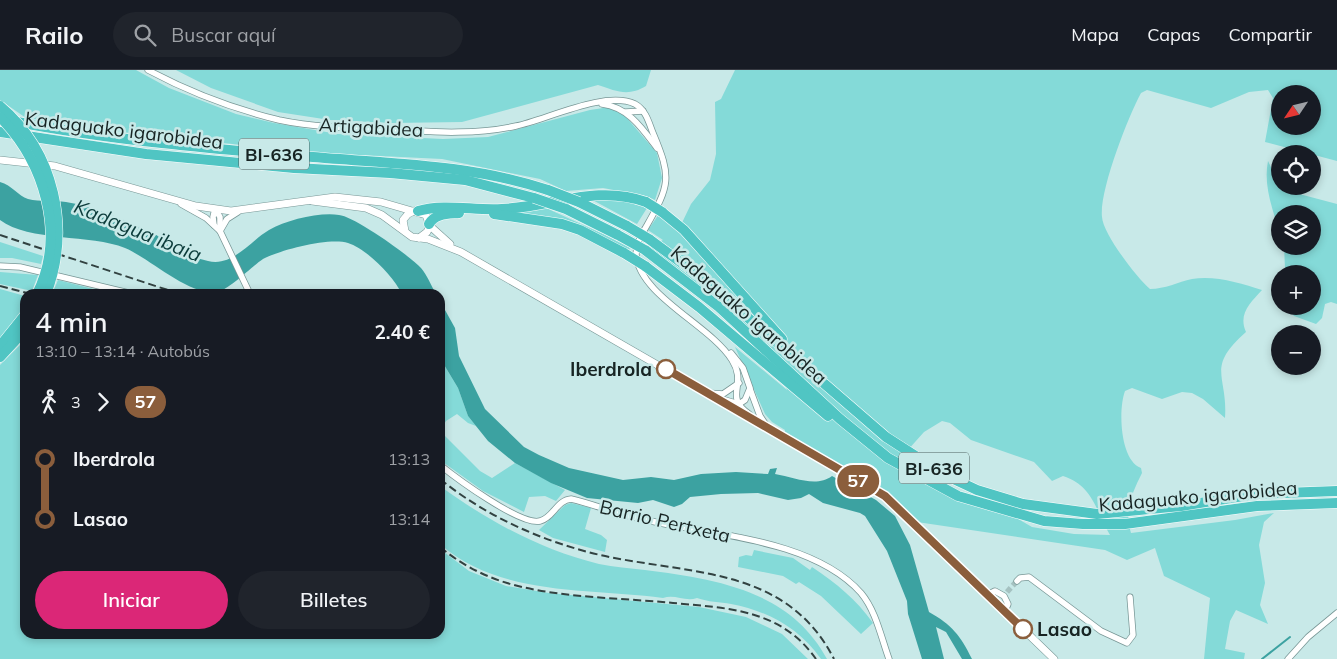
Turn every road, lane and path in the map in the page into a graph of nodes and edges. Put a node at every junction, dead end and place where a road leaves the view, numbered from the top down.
1 (148, 70) edge
2 (600, 103) junction
3 (0, 106) edge
4 (643, 111) junction
5 (626, 112) junction
6 (0, 118) edge
7 (0, 132) edge
8 (664, 158) junction
9 (0, 160) edge
10 (170, 198) junction
11 (312, 201) junction
12 (215, 209) junction
13 (243, 210) junction
14 (417, 211) junction
15 (214, 225) junction
16 (430, 225) junction
17 (220, 231) junction
18 (405, 232) junction
19 (419, 238) junction
20 (460, 252) junction
21 (0, 266) edge
22 (39, 289) edge
23 (48, 289) edge
24 (111, 289) edge
25 (248, 289) edge
26 (20, 324) edge
27 (20, 335) edge
28 (721, 346) junction
29 (1, 352) edge
30 (800, 362) junction
31 (739, 382) junction
32 (750, 388) junction
33 (707, 393) junction
34 (737, 404) junction
35 (769, 430) junction
36 (888, 458) junction
37 (445, 468) edge
38 (1337, 491) edge
39 (1337, 503) edge
40 (1017, 581) dead end
41 (987, 595) junction
42 (1130, 597) dead end
43 (1005, 611) junction
44 (1337, 614) edge
45 (889, 659) edge
46 (1054, 659) edge
47 (1288, 659) edge

1 - 2 street, Artigabidea
2 - 4 street, Artigabidea
2 - 5 street
3 - 23 highway, bridge
4 - 5 street
4 - 8 street
5 - 8 street
6 - 22 highway, bridge
6 - 30 highway, Kadaguako igarobidea / BI-636, bridge
7 - 36 highway, Kadaguako igarobidea / BI-636, bridge
8 - 28 street
9 - 10 street
10 - 12 street
10 - 15 street
11 - 13 street
11 - 14 street
11 - 18 street
12 - 13 street
12 - 15 street
12 - 17 street
13 - 17 street
14 - 16 street
14 - 18 street
14 - 30 highway, bridge
15 - 17 street
16 - 19 street
16 - 20 street
16 - 36 highway, bridge
17 - 25 street
18 - 19 street
19 - 20 street
20 - 33 street
21 - 24 street
26 - 29 highway
27 - 29 highway
28 - 31 street
28 - 32 street
30 - 38 highway, Kadaguako igarobidea / BI-636
31 - 33 street
31 - 34 street
32 - 34 street
32 - 35 street
33 - 34 street
33 - 35 street
34 - 35 street
35 - 41 street
36 - 39 highway, Kadaguako igarobidea / BI-636
37 - 45 street, Barrio Pertxeta
40 - 42 street
41 - 43 street
41 - 43 street
43 - 46 street
44 - 47 street

